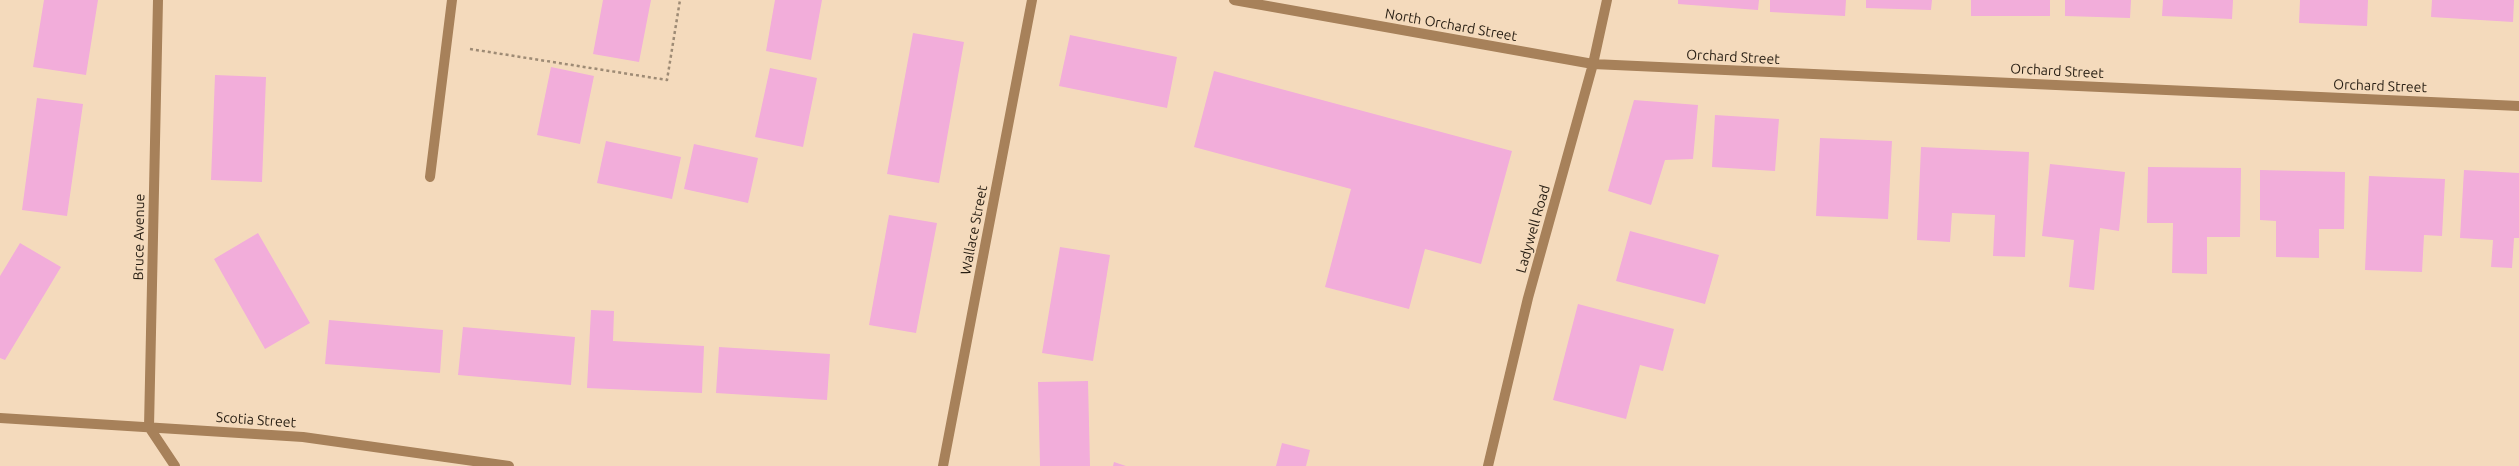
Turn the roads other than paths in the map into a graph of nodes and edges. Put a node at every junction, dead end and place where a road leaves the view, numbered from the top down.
1 (158, 0) edge
2 (452, 0) edge
3 (1032, 0) edge
4 (1234, 0) edge
5 (1607, 0) edge
6 (1593, 64) junction
7 (2519, 106) edge
8 (430, 177) dead end
9 (0, 418) edge
10 (149, 427) junction
11 (175, 466) edge
12 (509, 466) edge
13 (943, 466) edge
14 (1488, 466) edge

1 - 10 street, Bruce Avenue
2 - 8 street
3 - 13 street, Wallace Street
4 - 6 street, North Orchard Street
5 - 6 street, Ladywell Road
6 - 7 street, Orchard Street
6 - 14 street, Ladywell Road
9 - 10 street, Scotia Street
10 - 11 street
10 - 12 street, Scotia Street

